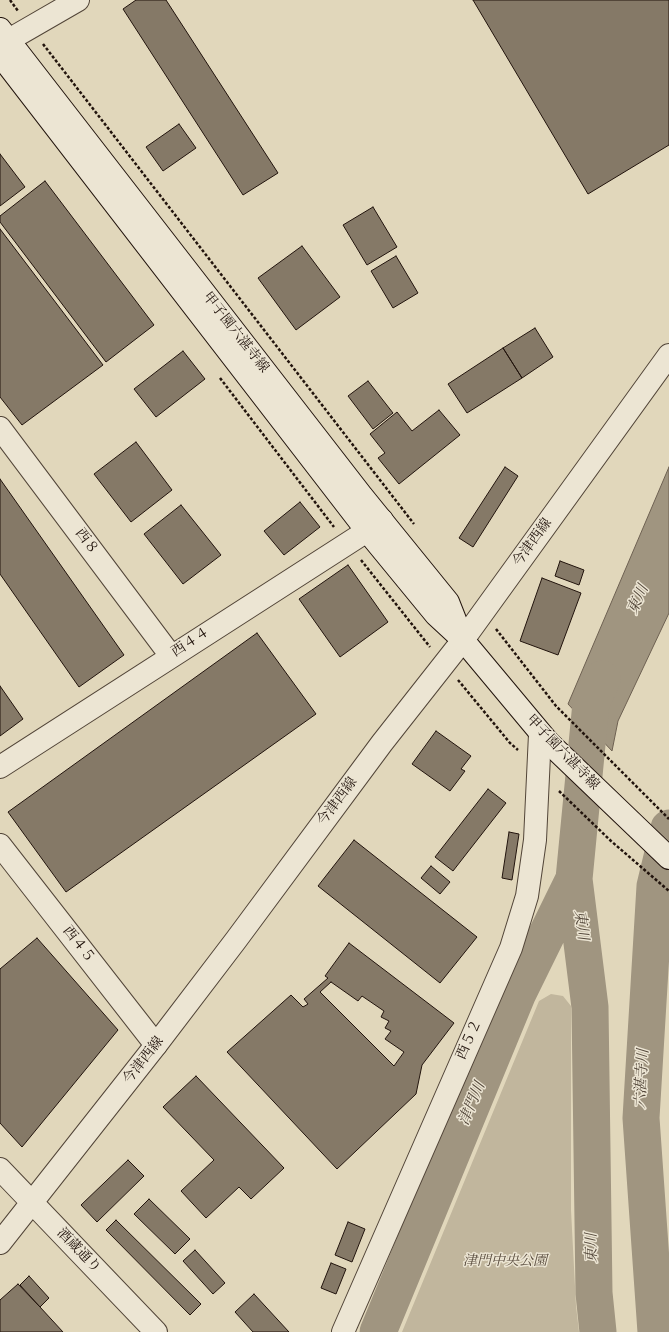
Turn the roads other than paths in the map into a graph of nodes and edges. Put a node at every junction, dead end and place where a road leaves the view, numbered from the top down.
1 (78, 0) edge
2 (2, 43) edge
3 (669, 355) edge
4 (0, 428) edge
5 (374, 526) junction
6 (463, 640) junction
7 (172, 656) junction
8 (544, 738) junction
9 (0, 767) edge
10 (0, 845) edge
11 (669, 858) edge
12 (156, 1045) junction
13 (0, 1169) edge
14 (31, 1202) junction
15 (0, 1243) edge
16 (153, 1331) edge
17 (343, 1332) edge

1 - 2 street
2 - 5 street, 甲子園六湛寺線
3 - 6 street, 今津西線
4 - 7 street, 西８
5 - 6 street, 甲子園六湛寺線
5 - 7 street, 西４４
6 - 8 street, 甲子園六湛寺線
6 - 12 street, 今津西線
7 - 9 street, 西４４
8 - 11 street, 甲子園六湛寺線
8 - 17 street, 西５２
10 - 12 street, 西４５
12 - 14 street, 今津西線
13 - 14 street, 酒蔵通り
14 - 15 street, 今津西線
14 - 16 street, 酒蔵通り

